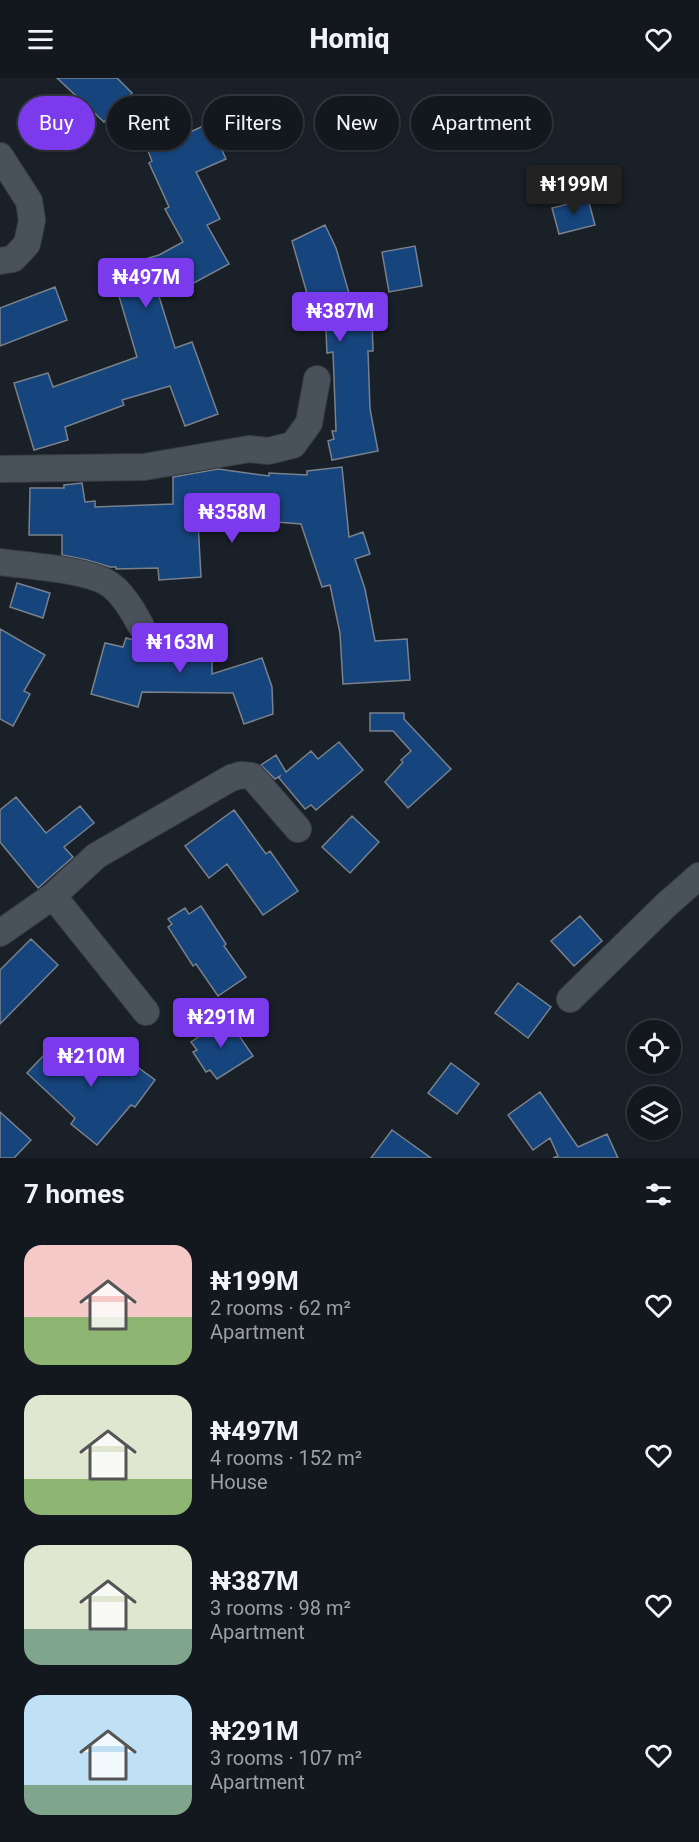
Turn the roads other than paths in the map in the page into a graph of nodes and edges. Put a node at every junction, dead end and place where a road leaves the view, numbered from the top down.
1 (0, 156) edge
2 (0, 261) edge
3 (317, 379) dead end
4 (0, 469) edge
5 (0, 562) edge
6 (141, 626) dead end
7 (298, 829) dead end
8 (699, 876) edge
9 (53, 896) junction
10 (0, 933) edge
11 (570, 999) dead end
12 (146, 1012) dead end

1 - 2 street
3 - 4 street
5 - 6 street
7 - 9 street
8 - 11 street
9 - 10 street
9 - 12 street

